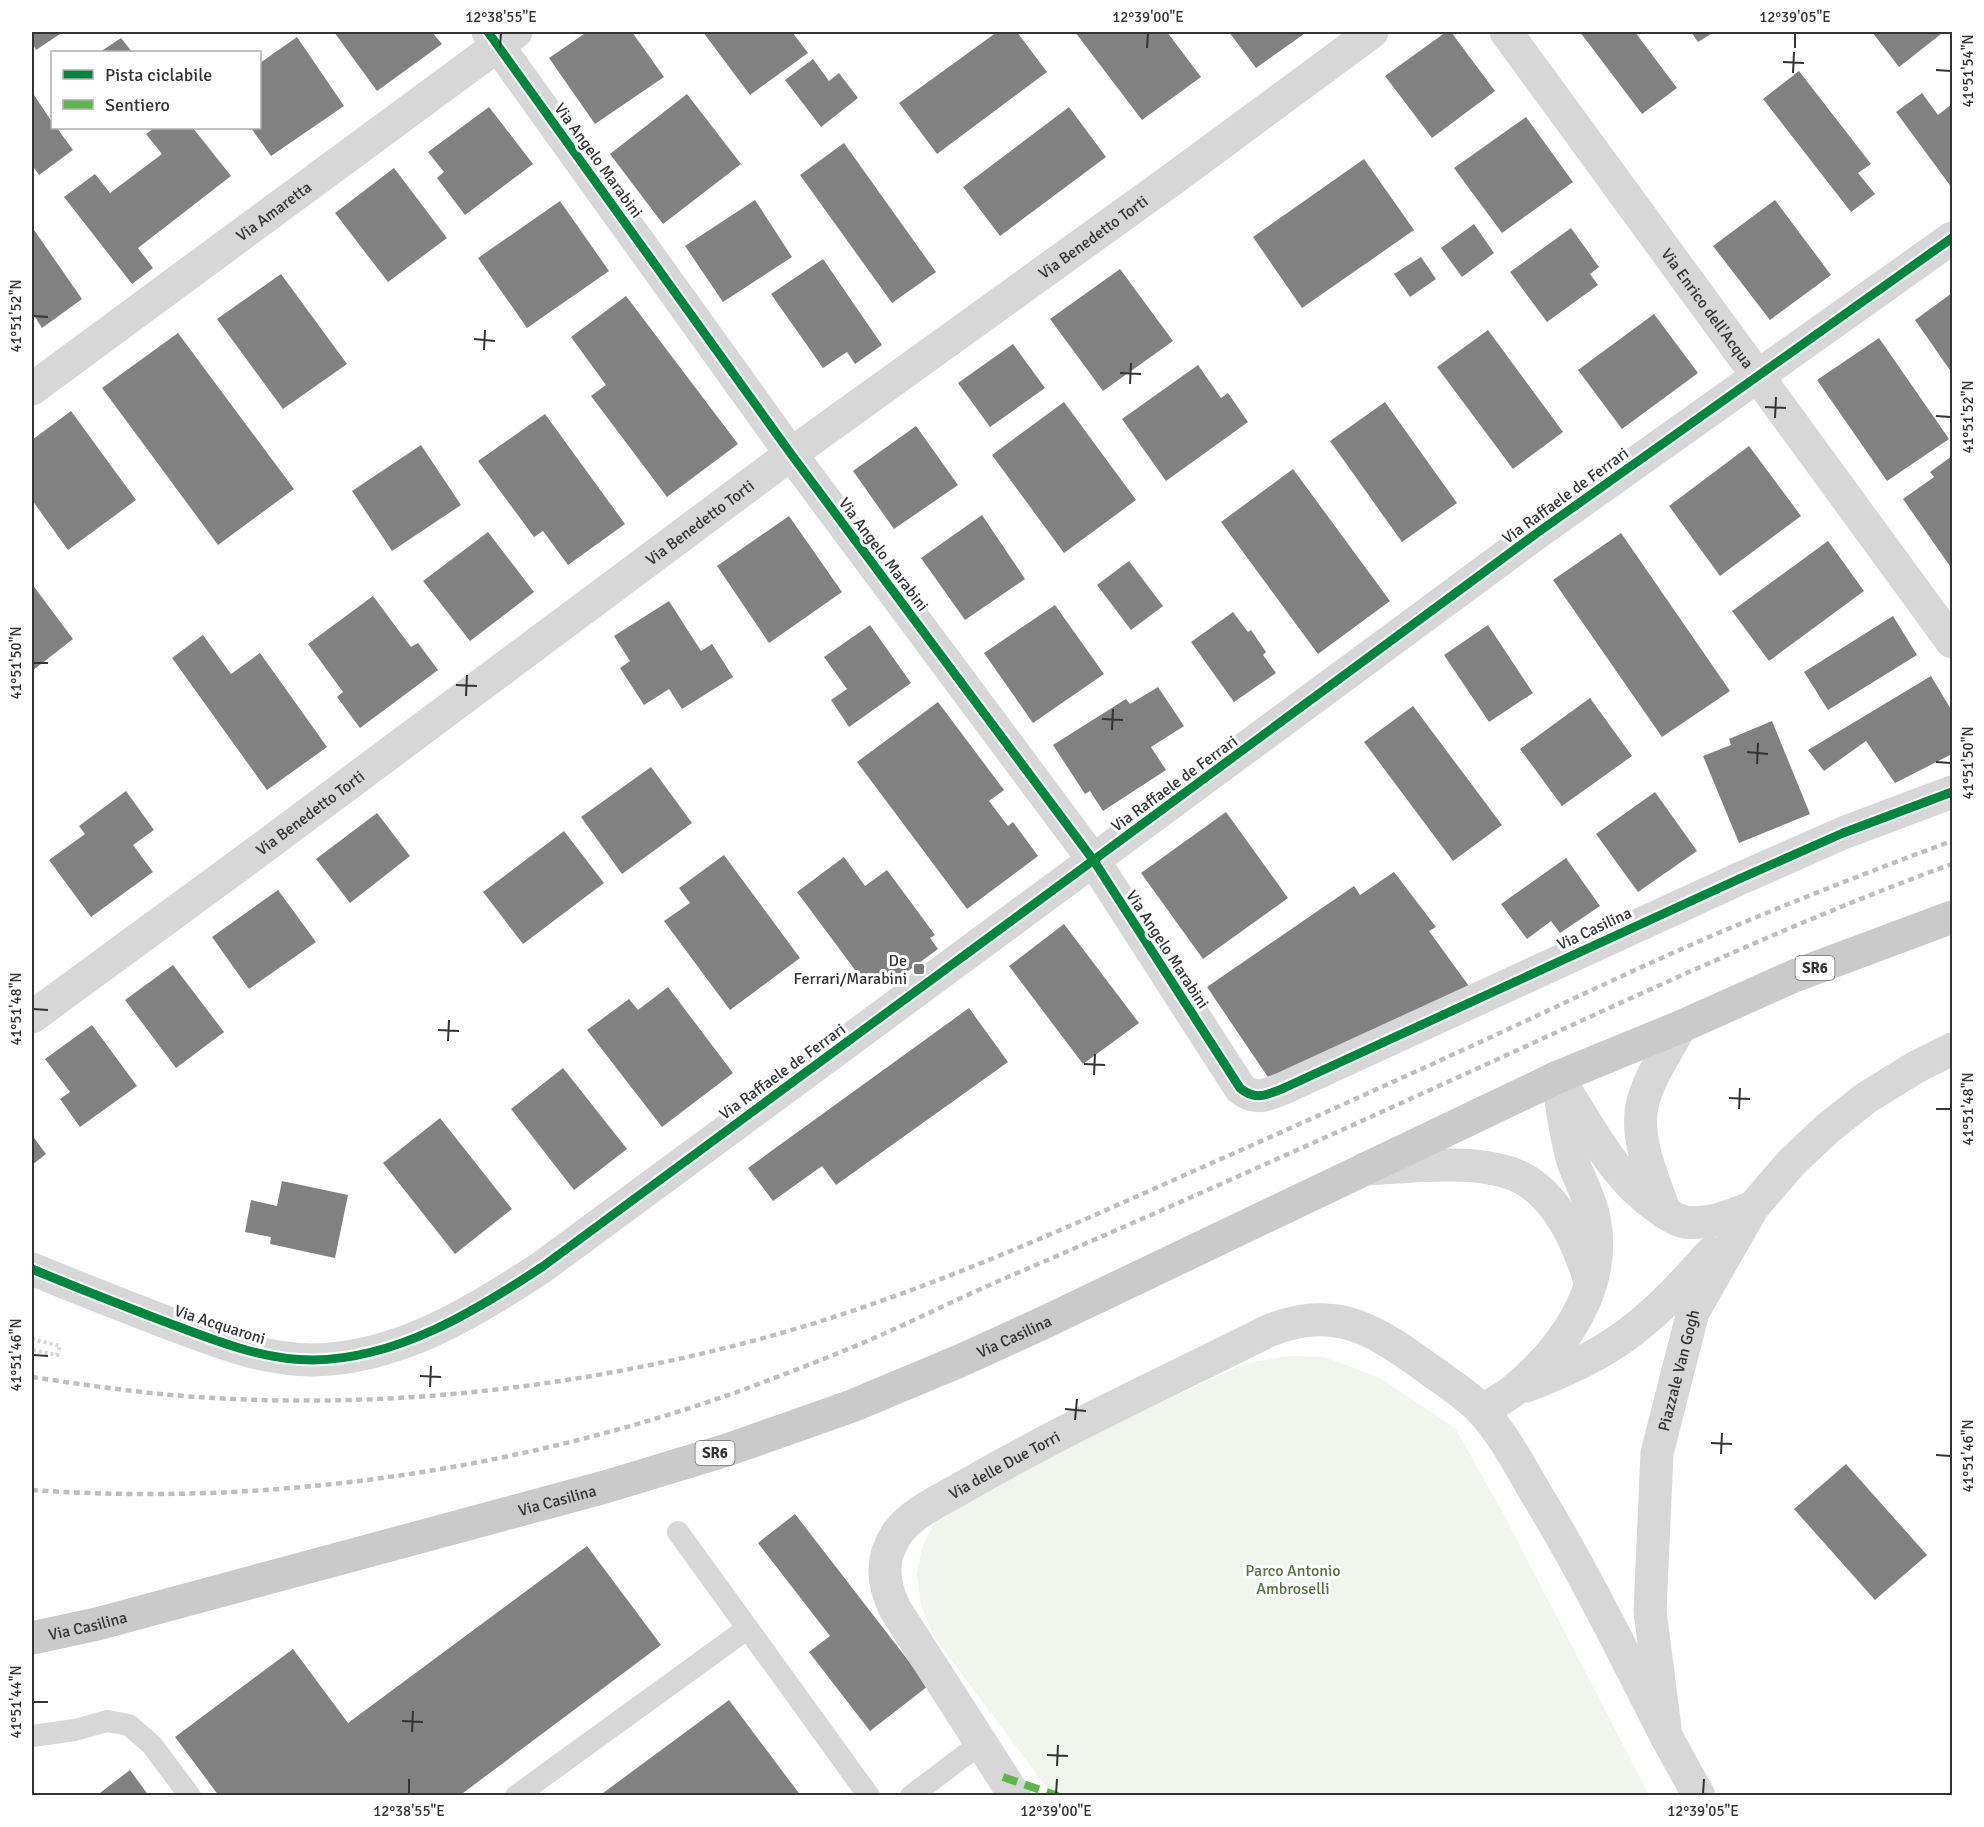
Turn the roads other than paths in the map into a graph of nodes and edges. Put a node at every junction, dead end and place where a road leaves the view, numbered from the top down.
1 (1372, 32) edge
2 (1506, 32) edge
3 (501, 36) edge
4 (1953, 238) edge
5 (1759, 375) junction
6 (32, 390) edge
7 (791, 454) junction
8 (1953, 642) edge
9 (1953, 792) edge
10 (1094, 861) junction
11 (1953, 918) edge
12 (32, 1017) edge
13 (1680, 1027) junction
14 (1953, 1049) edge
15 (1558, 1077) junction
16 (1251, 1096) joint
17 (1364, 1169) junction
18 (1752, 1207) junction
19 (1665, 1213) junction
20 (32, 1269) edge
21 (1591, 1282) junction
22 (406, 1341) joint
23 (1513, 1391) junction
24 (1482, 1411) junction
25 (678, 1532) dead end
26 (748, 1628) junction
27 (32, 1638) edge
28 (32, 1736) edge
29 (1666, 1736) junction
30 (981, 1743) junction
31 (190, 1796) edge
32 (516, 1796) edge
33 (869, 1796) edge
34 (911, 1796) edge
35 (1015, 1796) edge
36 (1699, 1796) edge

1 - 7 street, Via Benedetto Torti
2 - 5 street, Via Enrico dell'Acqua
3 - 6 street, Via Amaretta
3 - 7 street, Via Angelo Marabini
4 - 5 street, Via Raffaele de Ferrari
5 - 8 street, Via Enrico dell'Acqua
5 - 10 street, Via Raffaele de Ferrari
7 - 10 street, Via Angelo Marabini
7 - 12 street, Via Benedetto Torti
9 - 16 street, Via Casilina
10 - 16 street, Via Angelo Marabini
10 - 22 street, Via Raffaele de Ferrari
11 - 13 main road, Via Casilina / SR6
13 - 15 main road, Via Casilina / SR6
13 - 19 street
14 - 18 street, Piazzale Van Gogh
15 - 17 main road, Via Casilina / SR6
15 - 19 street
15 - 21 street
17 - 21 street
17 - 27 main road, Via Casilina / SR6
18 - 19 street
18 - 23 street
18 - 29 street, Piazzale Van Gogh
20 - 22 street, Via Acquaroni
21 - 23 street
23 - 24 street
24 - 29 street, Via delle Due Torri
24 - 30 street, Via delle Due Torri
25 - 26 lane
26 - 32 lane
26 - 33 lane
28 - 31 lane
29 - 36 street, Piazzale Van Gogh
30 - 34 lane
30 - 35 street, Via delle Due Torri

